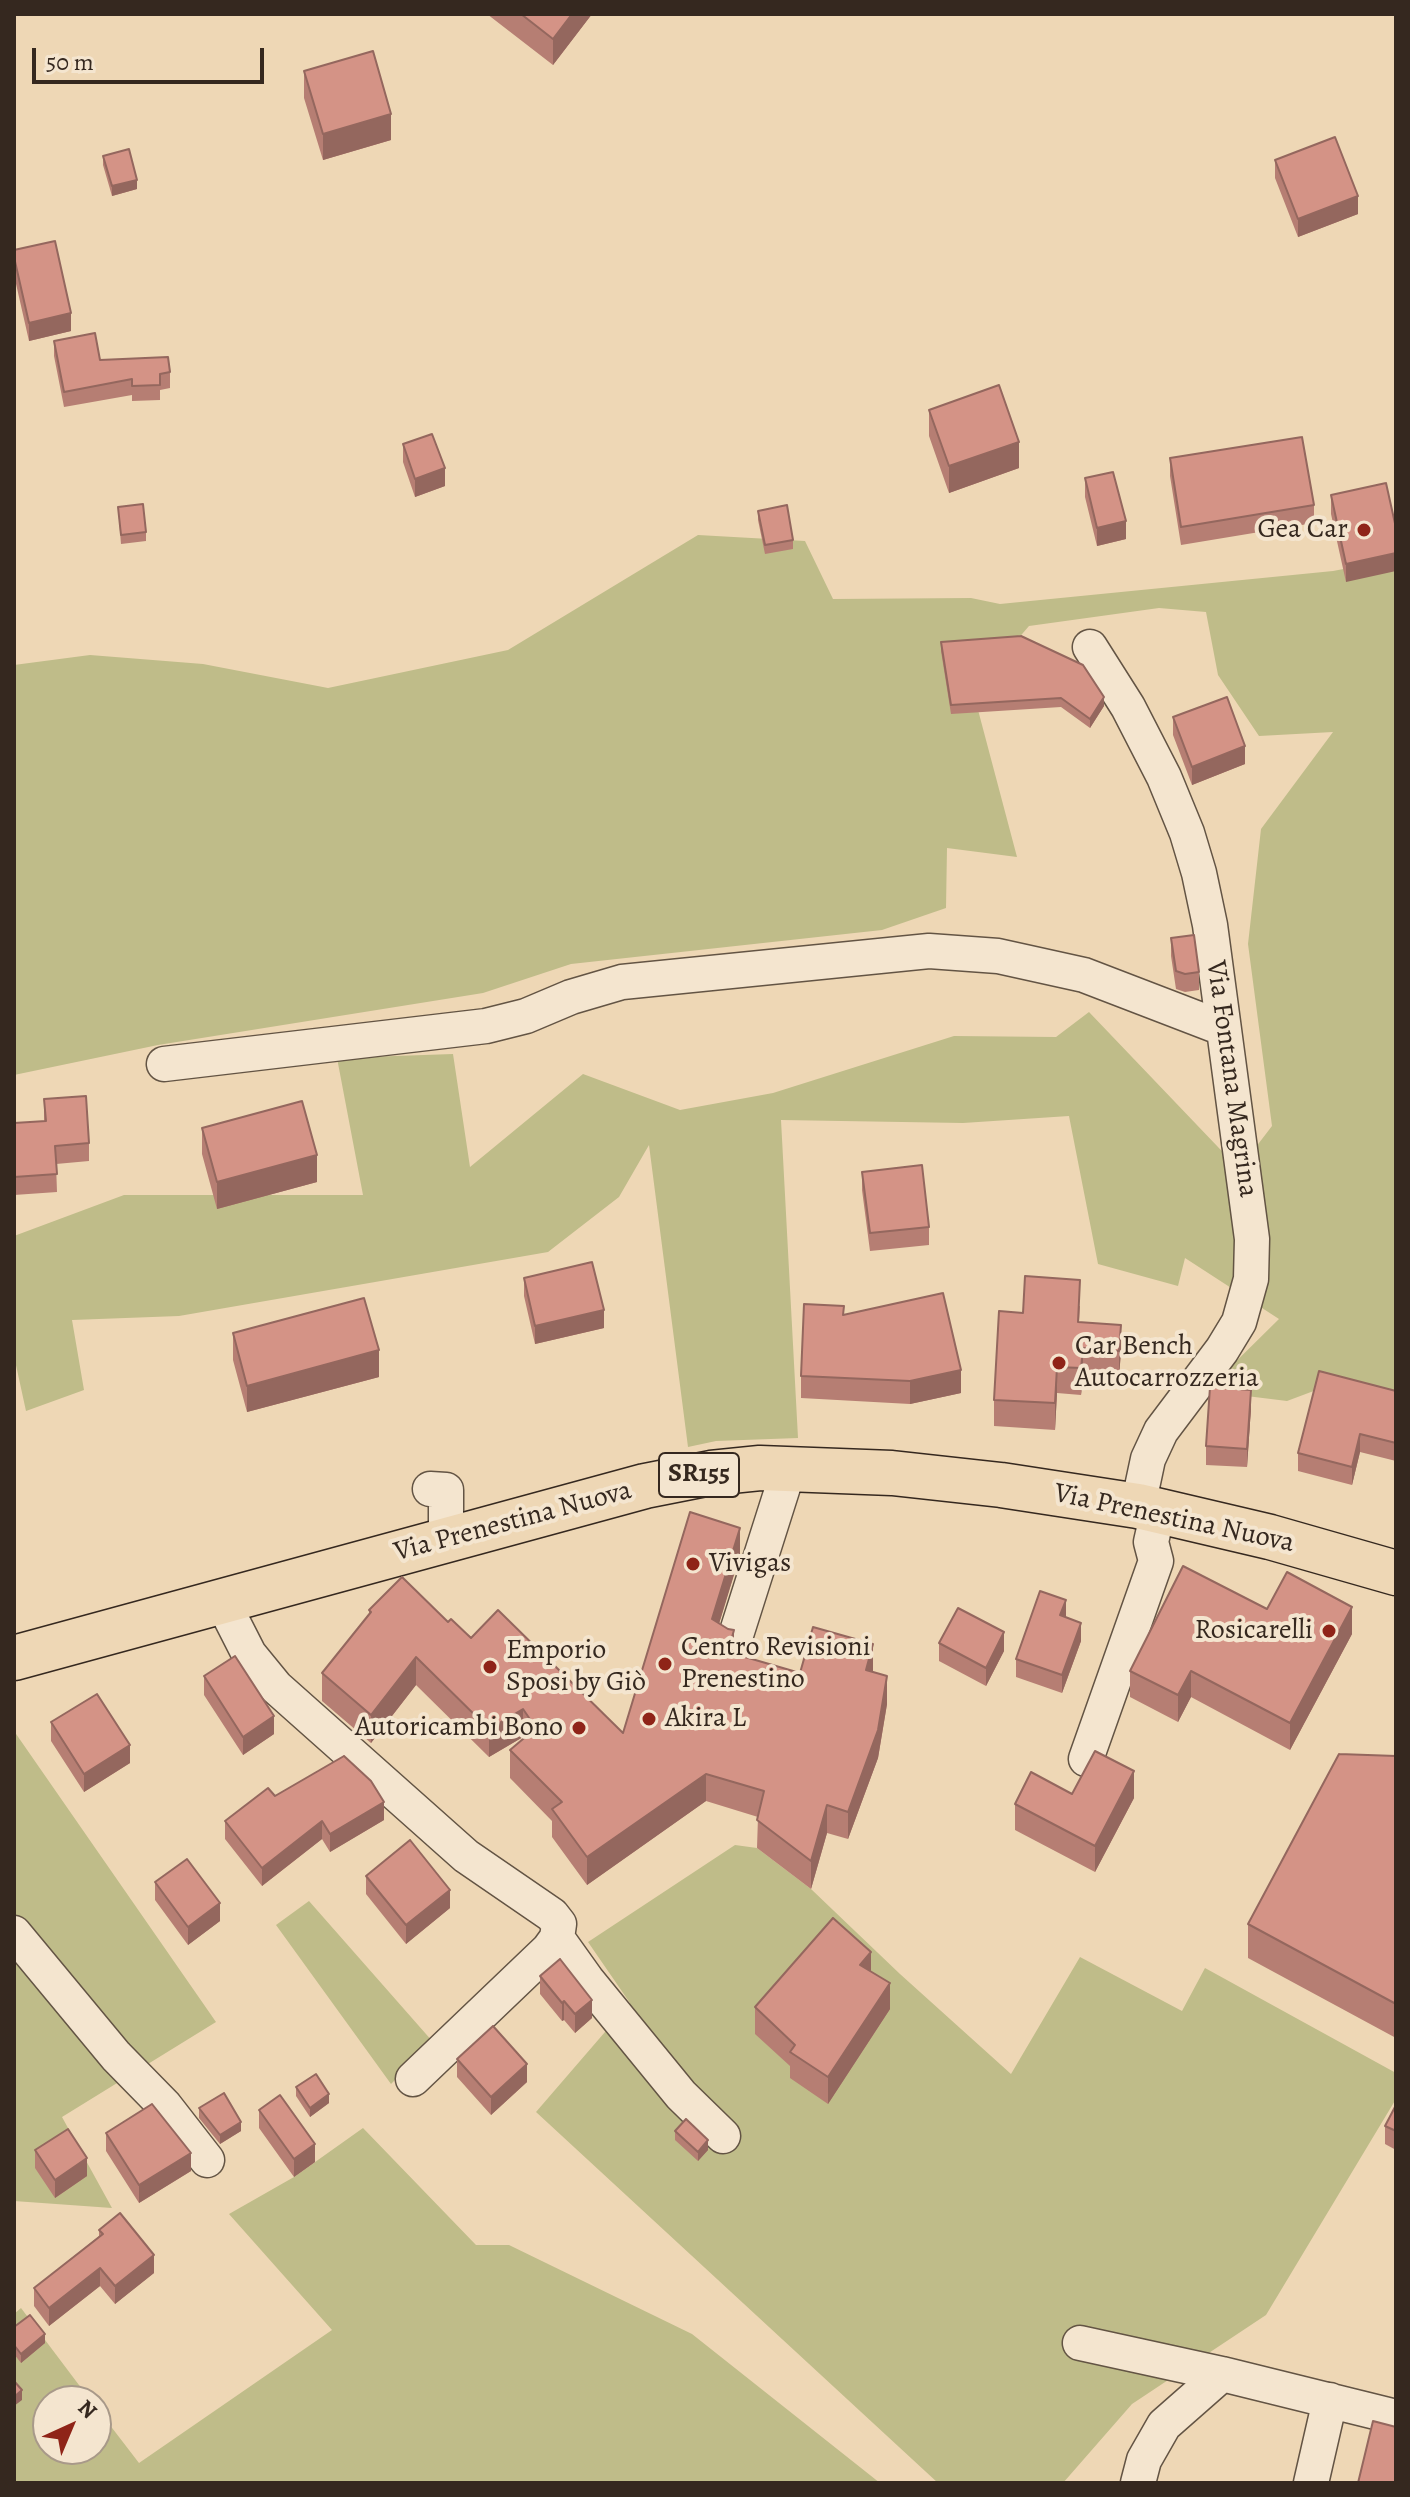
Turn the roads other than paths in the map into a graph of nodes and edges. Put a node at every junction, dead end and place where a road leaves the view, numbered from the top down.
1 (1090, 647) dead end
2 (1222, 1028) junction
3 (164, 1064) dead end
4 (789, 1468) junction
5 (447, 1488) dead end
6 (1148, 1508) junction
7 (446, 1541) junction
8 (1396, 1573) edge
9 (222, 1601) junction
10 (735, 1638) edge
11 (14, 1658) edge
12 (1086, 1759) dead end
13 (14, 1933) edge
14 (557, 1938) junction
15 (413, 2079) dead end
16 (723, 2136) dead end
17 (207, 2160) dead end
18 (1080, 2343) dead end
19 (1222, 2374) junction
20 (1330, 2400) junction
21 (1396, 2417) edge
22 (1138, 2483) edge
23 (1311, 2483) edge

1 - 2 street, Via Fontana Magrina
2 - 3 street
2 - 6 street, Via Fontana Magrina
4 - 6 main road, Via Prenestina Nuova / SR155
4 - 7 main road, Via Prenestina Nuova / SR155
4 - 10 street
5 - 7 street
6 - 8 main road, Via Prenestina Nuova / SR155
6 - 12 street, Via Fontana Magrina
7 - 9 main road, Via Prenestina Nuova / SR155
9 - 11 main road, Via Prenestina Nuova / SR155
9 - 14 street
13 - 17 street
14 - 15 street
14 - 16 street
18 - 19 street
19 - 20 street
19 - 22 street
20 - 21 street
20 - 23 street

